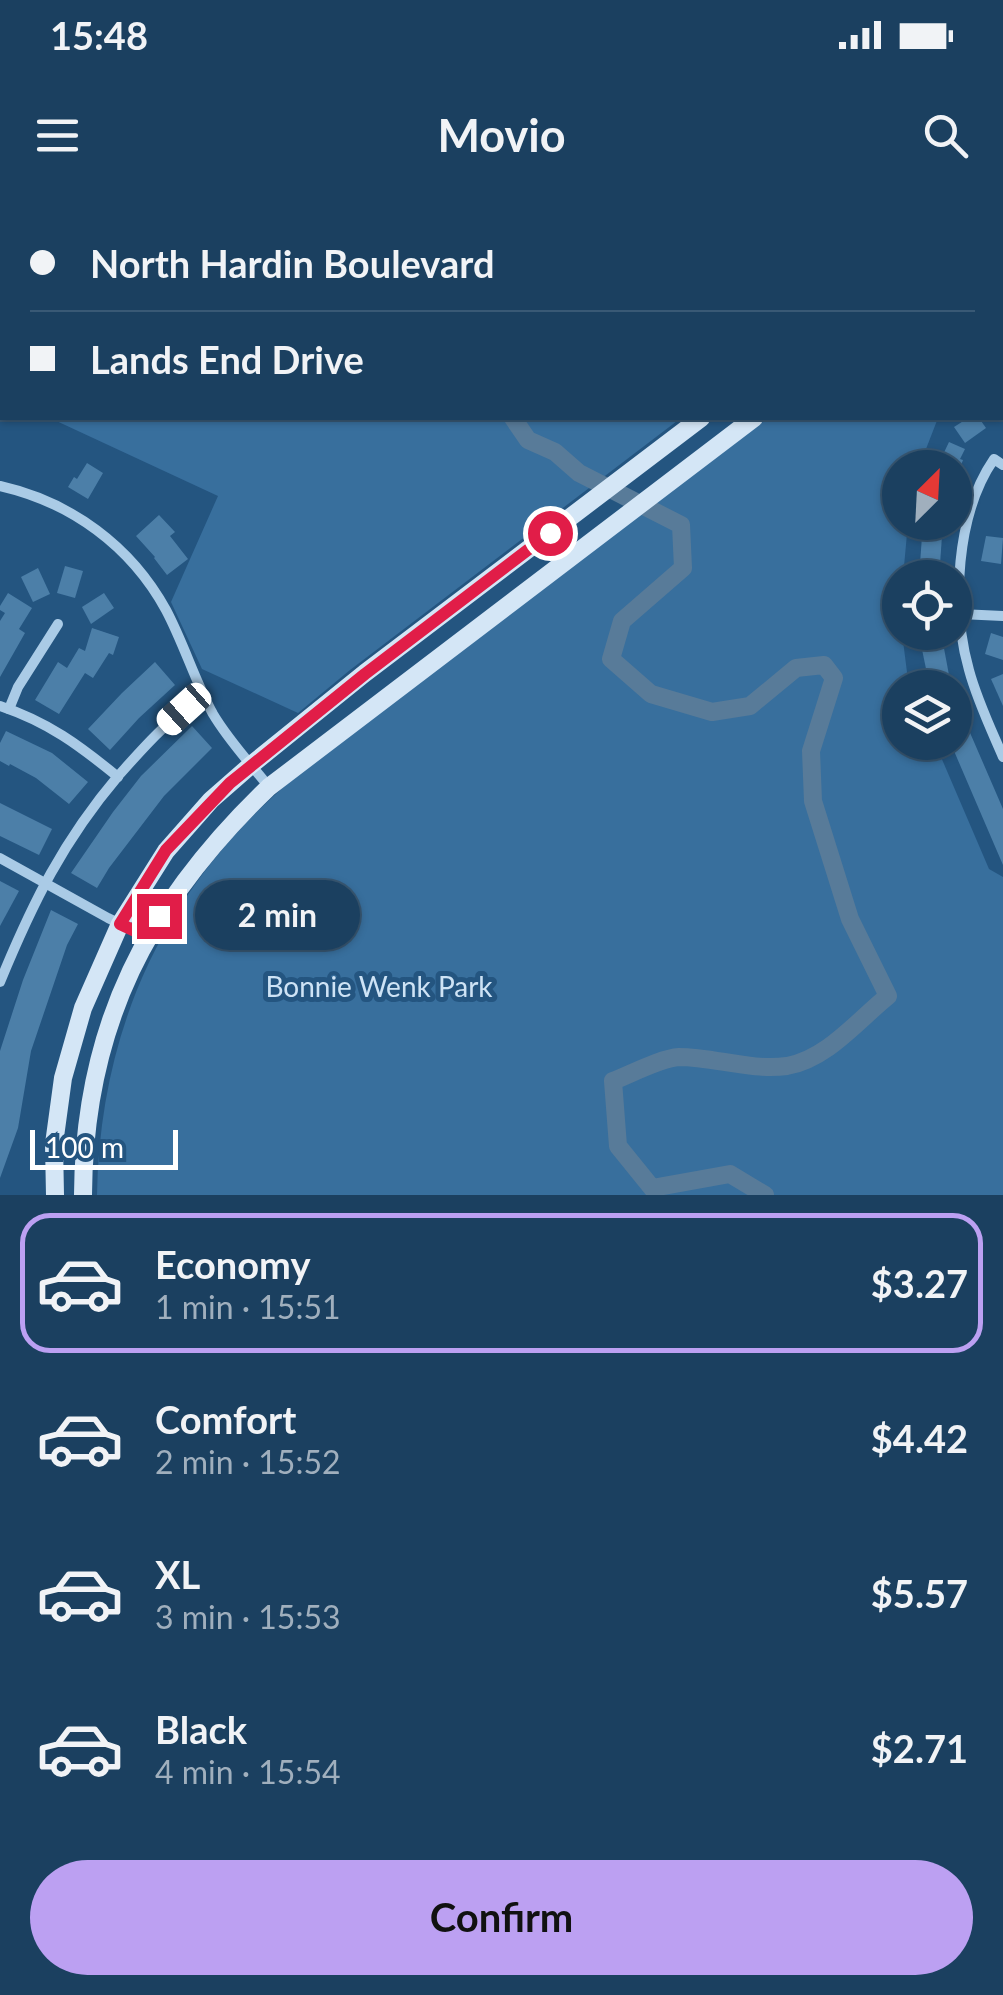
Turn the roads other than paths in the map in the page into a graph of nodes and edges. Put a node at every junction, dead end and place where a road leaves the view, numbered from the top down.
1 (698, 420) edge
2 (751, 420) edge
3 (998, 462) edge
4 (0, 486) edge
5 (963, 560) edge
6 (972, 615) edge
7 (1003, 616) edge
8 (58, 624) dead end
9 (964, 650) edge
10 (205, 698) junction
11 (4, 707) edge
12 (1003, 758) edge
13 (251, 765) junction
14 (118, 777) junction
15 (269, 787) junction
16 (0, 858) edge
17 (46, 883) junction
18 (120, 924) junction
19 (148, 937) junction
20 (0, 982) edge
21 (55, 1195) edge
22 (83, 1195) edge

1 - 13 main road
2 - 15 main road
3 - 5 street
4 - 10 street
6 - 7 street
8 - 11 street
9 - 12 street
10 - 13 street
10 - 14 street
11 - 14 street
13 - 15 street
13 - 18 main road
14 - 17 street
15 - 19 main road
16 - 17 street
17 - 18 street
17 - 20 street
18 - 19 street
18 - 21 main road
19 - 22 main road

